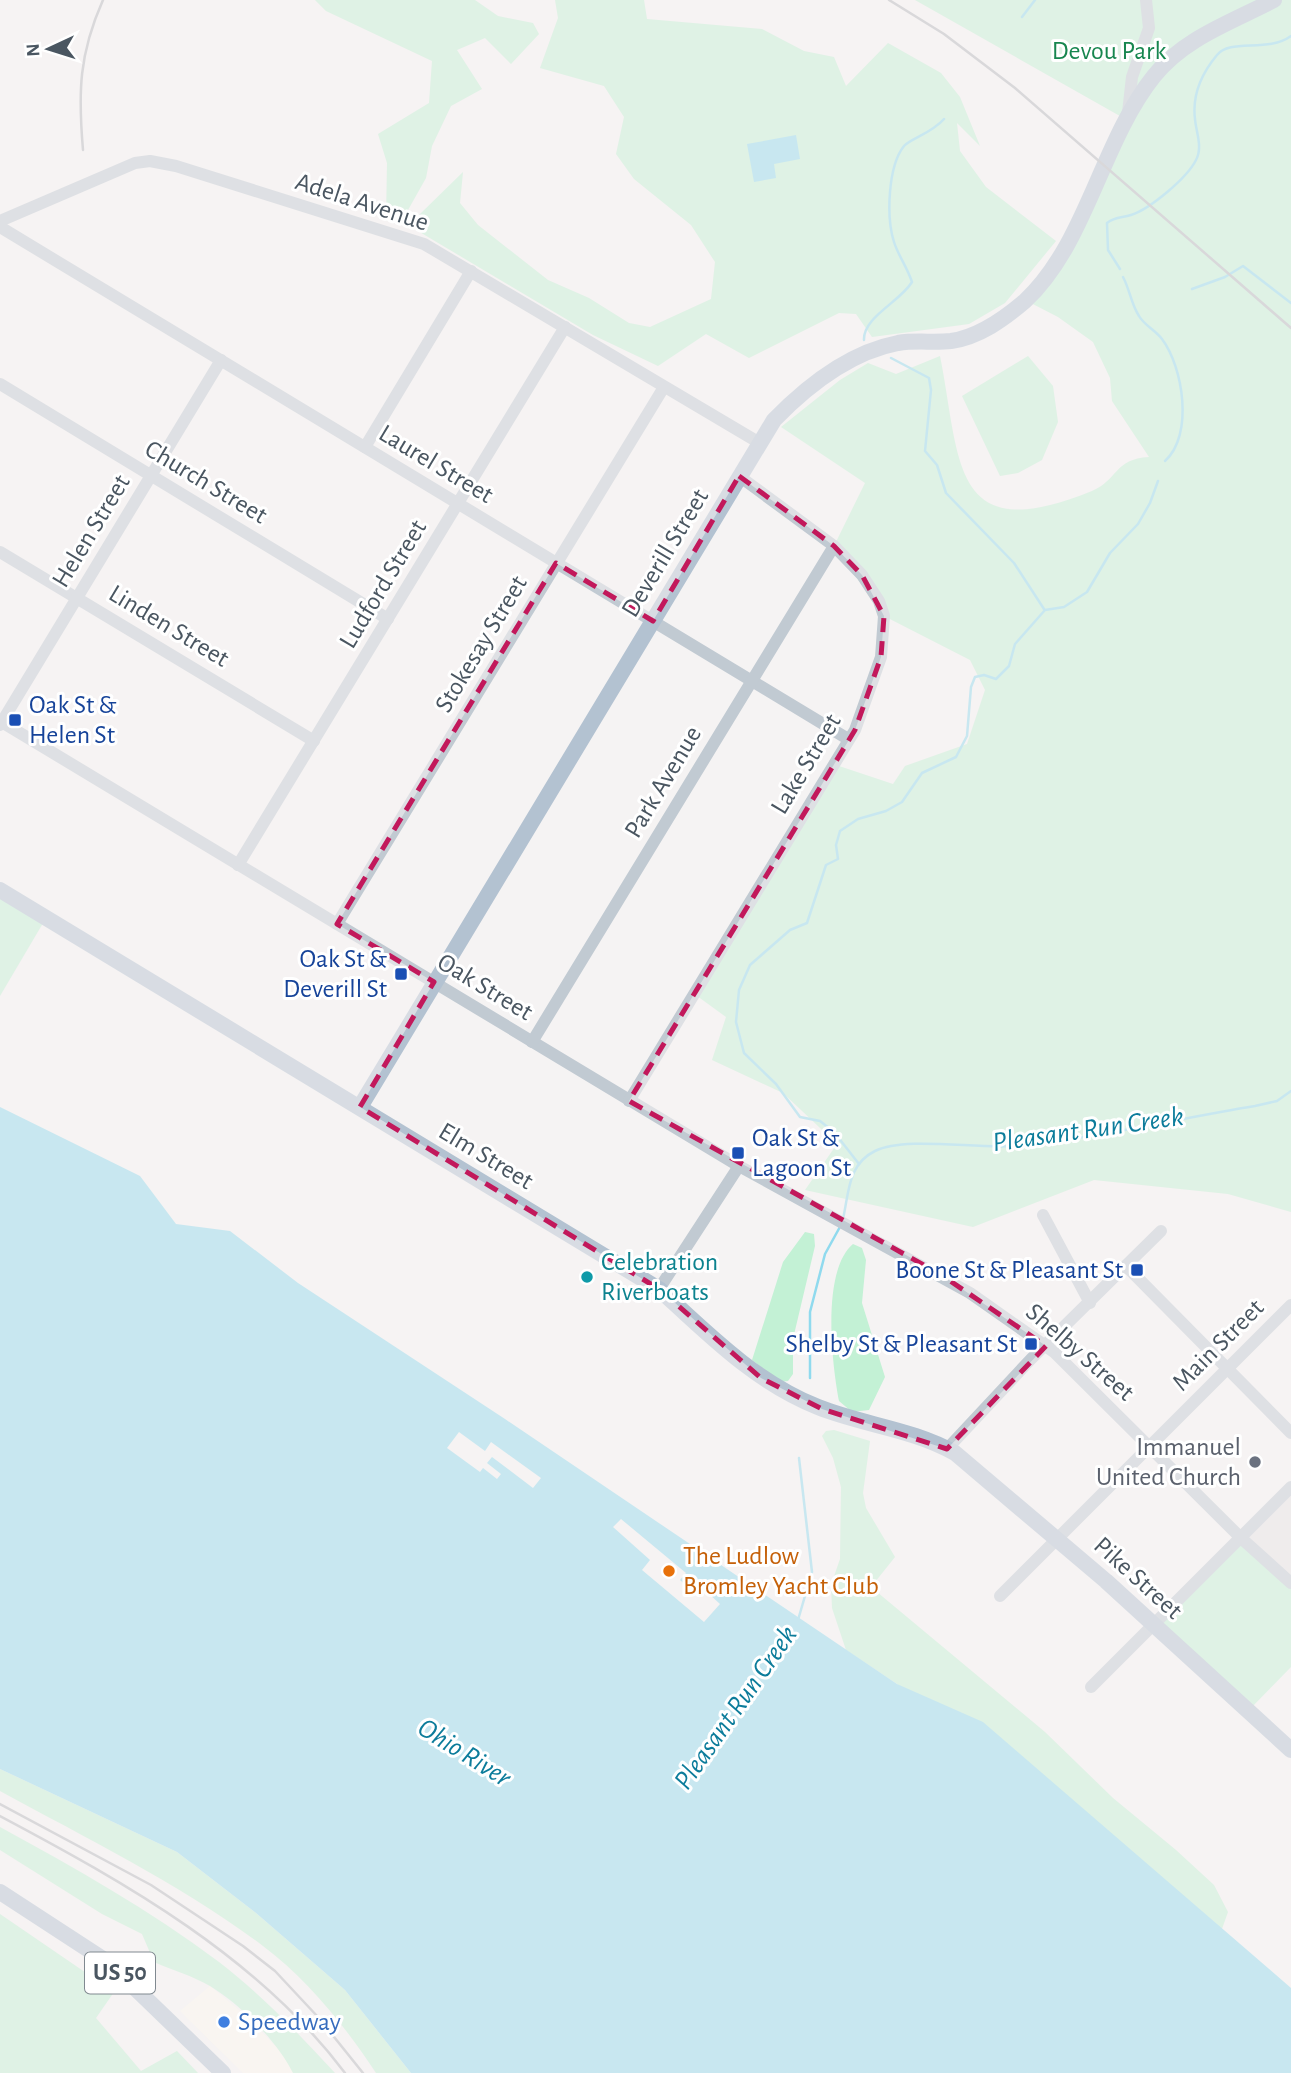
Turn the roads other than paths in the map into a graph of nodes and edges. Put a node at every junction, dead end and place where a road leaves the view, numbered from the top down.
1 (1146, 0) edge
2 (1274, 0) edge
3 (1127, 120) junction
4 (0, 221) edge
5 (0, 227) edge
6 (471, 271) junction
7 (565, 327) junction
8 (221, 360) junction
9 (0, 384) edge
10 (664, 387) junction
11 (758, 442) junction
12 (365, 447) junction
13 (151, 476) junction
14 (739, 476) junction
15 (458, 505) junction
16 (834, 546) junction
17 (0, 552) edge
18 (556, 564) junction
19 (77, 597) junction
20 (388, 620) junction
21 (653, 621) junction
22 (752, 681) junction
23 (1, 722) edge
24 (848, 739) junction
25 (314, 741) junction
26 (238, 865) junction
27 (0, 890) edge
28 (337, 924) junction
29 (433, 982) junction
30 (532, 1042) junction
31 (629, 1101) junction
32 (360, 1107) junction
33 (739, 1166) junction
34 (1043, 1214) dead end
35 (1161, 1231) dead end
36 (1126, 1266) junction
37 (952, 1281) joint
38 (659, 1289) junction
39 (1090, 1303) junction
40 (1291, 1306) edge
41 (1046, 1346) junction
42 (1227, 1368) junction
43 (1291, 1433) edge
44 (1149, 1445) junction
45 (947, 1448) junction
46 (1291, 1487) edge
47 (1055, 1538) junction
48 (1241, 1538) junction
49 (1291, 1583) edge
50 (1000, 1596) dead end
51 (1153, 1625) junction
52 (1091, 1687) dead end
53 (1291, 1750) edge
54 (0, 1892) edge
55 (223, 2073) edge

1 - 3 street
2 - 3 main road, Deverill Street
3 - 11 main road, Deverill Street
4 - 6 street, Adela Avenue
5 - 8 street, Laurel Street
6 - 7 street, Adela Avenue
6 - 12 street
7 - 10 street, Adela Avenue
7 - 15 street, Ludford Street
8 - 12 street, Laurel Street
8 - 13 street, Helen Street
9 - 13 street, Church Street
10 - 11 street, Adela Avenue
10 - 18 street, Stokesay Street
11 - 14 main road, Deverill Street
12 - 15 street, Laurel Street
13 - 19 street, Helen Street
13 - 20 street, Church Street
14 - 16 street, Lake Street
14 - 21 main road, Deverill Street
15 - 18 street, Laurel Street
15 - 20 street, Ludford Street
16 - 22 street, Park Avenue
16 - 24 street, Lake Street
17 - 19 street, Linden Street
18 - 21 street, Laurel Street
18 - 28 street, Stokesay Street
19 - 23 street, Helen Street
19 - 25 street, Linden Street
20 - 25 street, Ludford Street
21 - 22 street, Laurel Street
21 - 29 main road, Deverill Street
22 - 24 street, Laurel Street
22 - 30 street, Park Avenue
23 - 26 street, Oak Street
24 - 31 street, Lake Street
25 - 26 street, Ludford Street
26 - 28 street, Oak Street
27 - 32 main road, Elm Street
28 - 29 street, Oak Street
29 - 30 street, Oak Street
29 - 32 main road, Deverill Street
30 - 31 street, Oak Street
31 - 33 street, Oak Street
32 - 38 main road, Elm Street
33 - 37 street, Oak Street
33 - 38 street
34 - 39 street
35 - 36 street
36 - 39 street
36 - 42 street
37 - 41 street, Shelby Street
38 - 45 main road, Elm Street
39 - 41 street
40 - 42 street, Main Street
41 - 44 street, Shelby Street
41 - 45 street
42 - 43 street
42 - 44 street, Main Street
44 - 47 street, Main Street
44 - 48 street, Shelby Street
45 - 47 main road, Pike Street
46 - 48 street
47 - 50 street, Main Street
47 - 51 main road, Pike Street
48 - 49 street, Shelby Street
48 - 51 street
51 - 52 street
51 - 53 main road, Pike Street
54 - 55 main road, US 50

